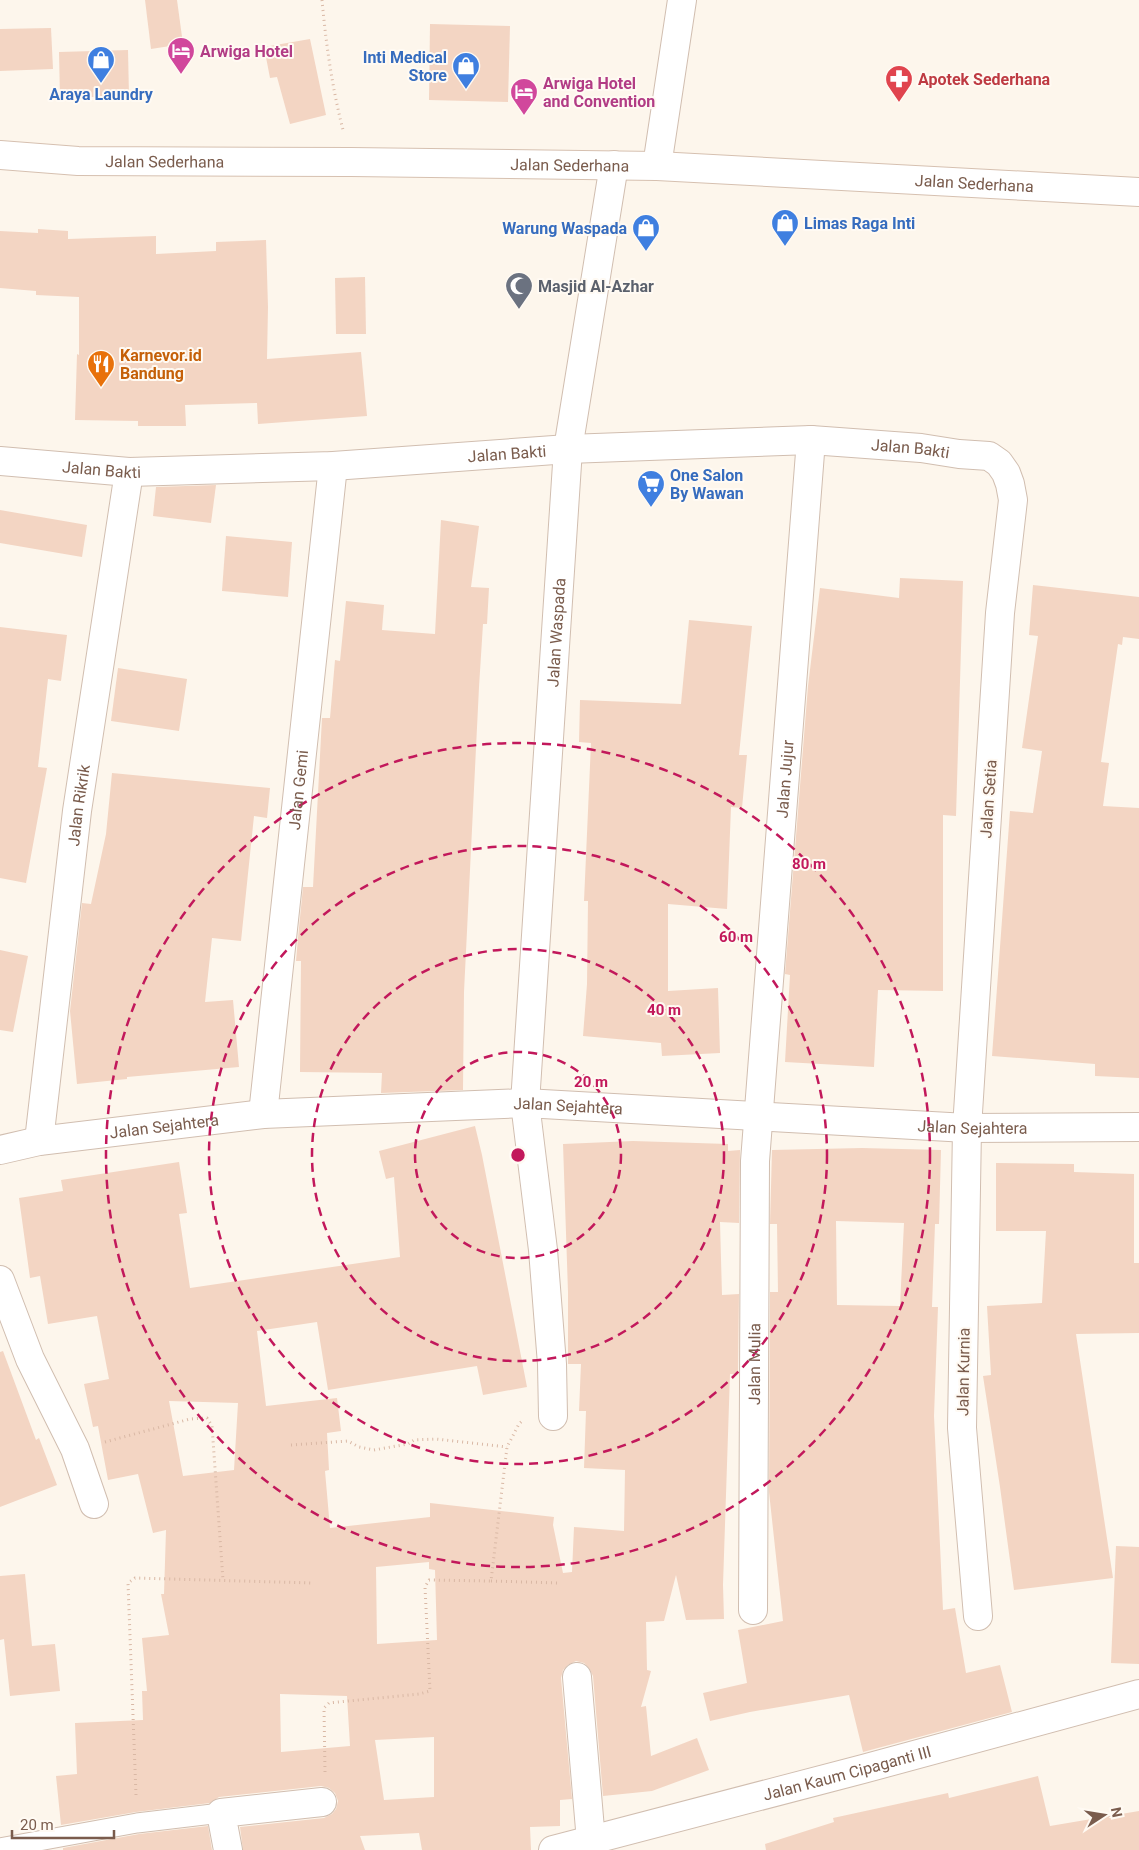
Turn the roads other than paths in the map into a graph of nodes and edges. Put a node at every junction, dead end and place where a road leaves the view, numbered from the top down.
1 (682, 0) edge
2 (0, 155) edge
3 (614, 165) junction
4 (657, 166) junction
5 (1139, 192) edge
6 (811, 440) junction
7 (568, 449) junction
8 (0, 461) edge
9 (334, 466) junction
10 (129, 472) junction
11 (1006, 472) joint
12 (525, 1103) junction
13 (263, 1114) junction
14 (758, 1117) junction
15 (1139, 1127) edge
16 (967, 1128) junction
17 (39, 1141) junction
18 (0, 1150) edge
19 (0, 1280) edge
20 (553, 1416) dead end
21 (94, 1504) dead end
22 (753, 1610) dead end
23 (978, 1616) dead end
24 (577, 1677) dead end
25 (1139, 1694) edge
26 (322, 1802) road end
27 (222, 1813) junction
28 (591, 1841) junction
29 (0, 1848) edge
30 (228, 1850) edge
31 (553, 1850) edge

1 - 4 street
2 - 3 street, Jalan Sederhana
3 - 4 street, Jalan Sederhana
3 - 7 street, Jalan Waspada
4 - 5 street, Jalan Sederhana
6 - 7 street, Jalan Bakti
6 - 11 street, Jalan Bakti
6 - 14 street, Jalan Jujur
7 - 9 street, Jalan Bakti
7 - 12 street, Jalan Waspada
8 - 10 street, Jalan Bakti
9 - 10 street, Jalan Bakti
9 - 13 street, Jalan Gemi
10 - 17 street, Jalan Rikrik
11 - 16 street, Jalan Setia
12 - 13 street, Jalan Sejahtera
12 - 14 street, Jalan Sejahtera
12 - 20 street, Jalan Waspada
13 - 17 street, Jalan Sejahtera
14 - 16 street, Jalan Sejahtera
14 - 22 street, Jalan Mulia
15 - 16 street, Jalan Sejahtera
16 - 23 street, Jalan Kurnia
17 - 18 street, Jalan Sejahtera
19 - 21 street
24 - 28 street
25 - 28 street, Jalan Kaum Cipaganti III
26 - 27 street
27 - 29 lane
27 - 30 street
28 - 31 street, Jalan Kaum Cipaganti III

